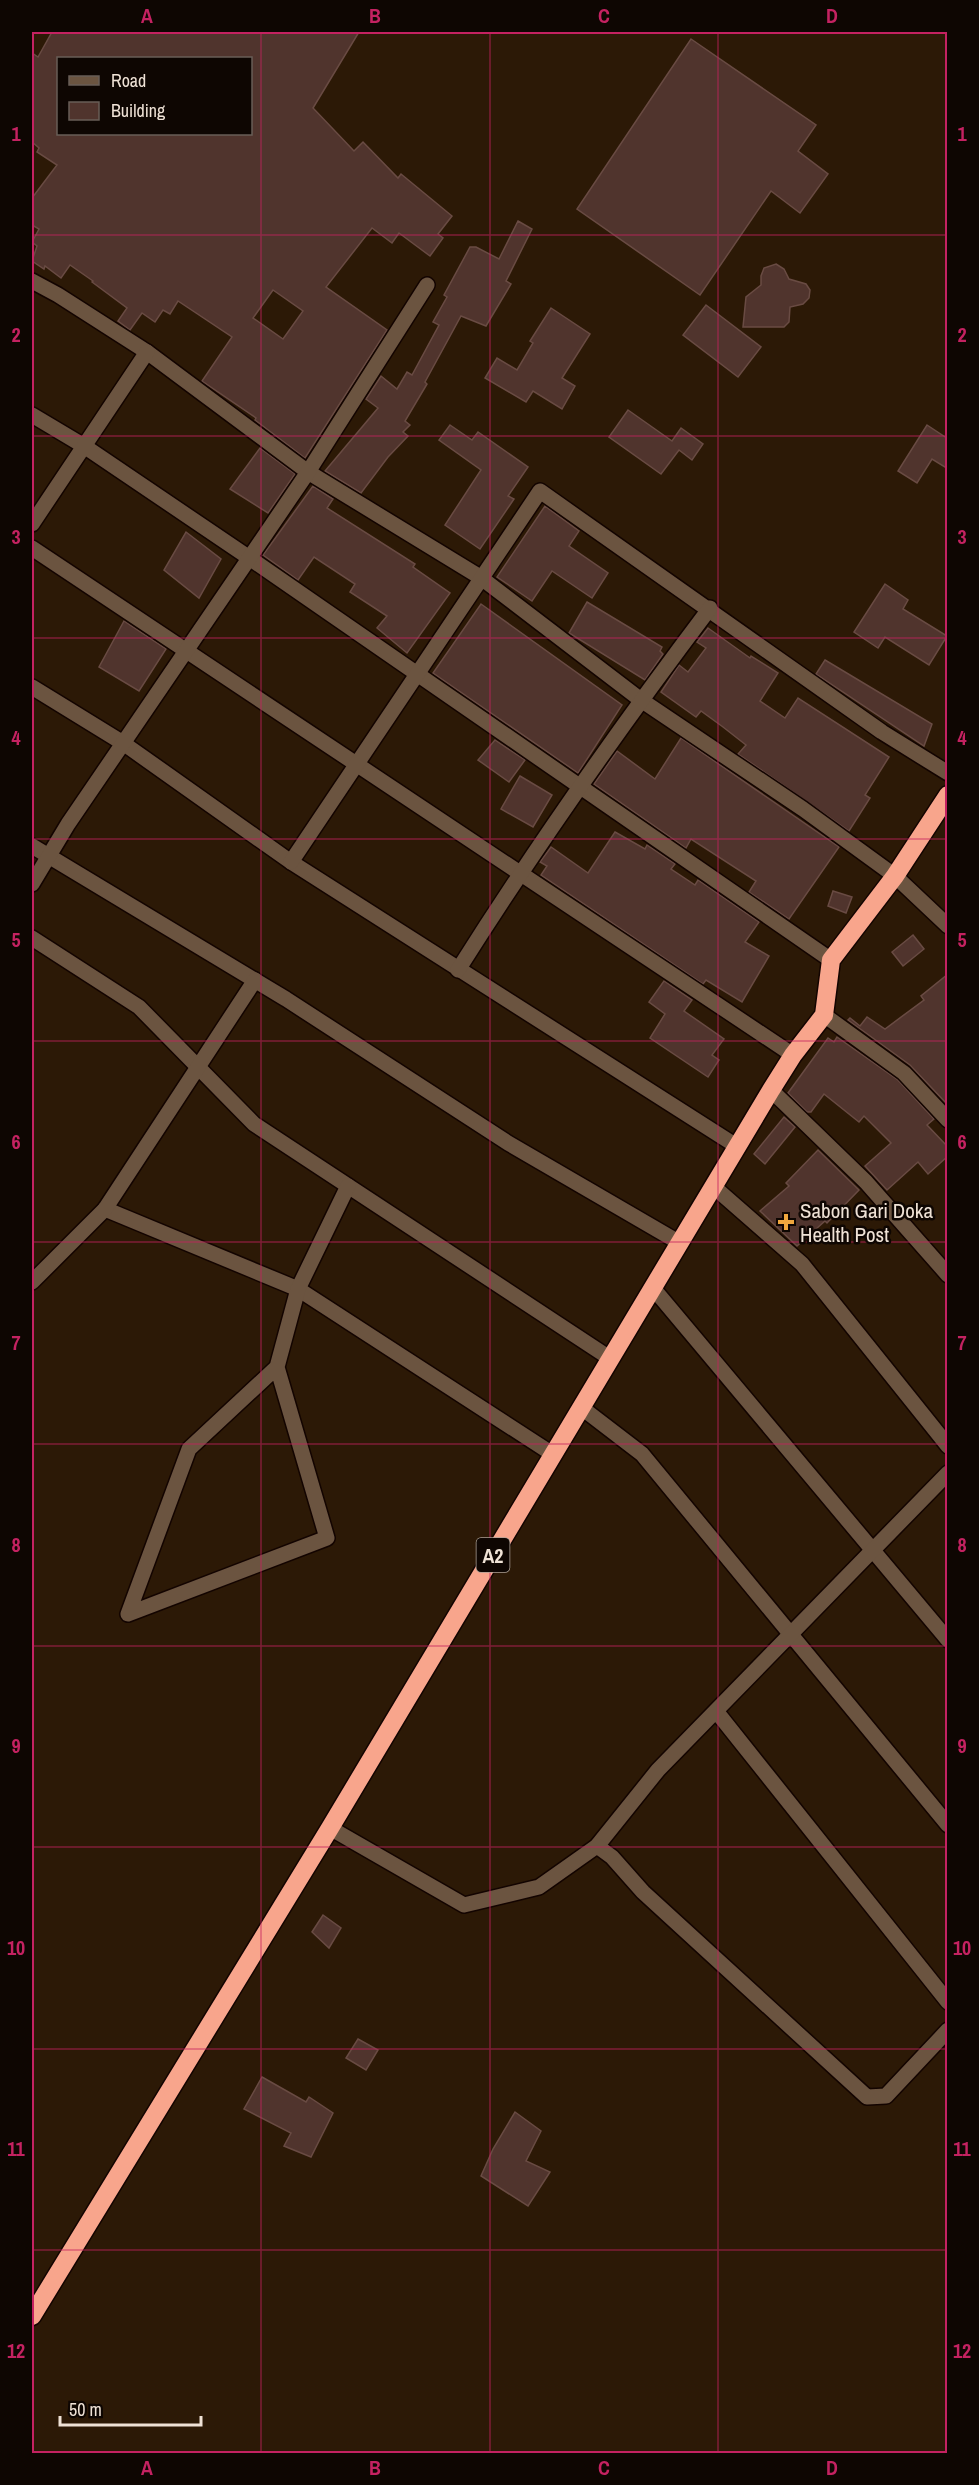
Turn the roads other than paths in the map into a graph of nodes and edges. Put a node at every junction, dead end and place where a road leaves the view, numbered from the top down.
1 (32, 281) edge
2 (426, 285) dead end
3 (147, 352) junction
4 (32, 414) edge
5 (84, 446) junction
6 (308, 472) junction
7 (32, 524) edge
8 (32, 548) edge
9 (248, 557) junction
10 (480, 577) junction
11 (710, 609) junction
12 (186, 649) junction
13 (417, 672) junction
14 (32, 687) edge
15 (641, 700) junction
16 (123, 743) junction
17 (357, 763) junction
18 (948, 773) edge
19 (581, 785) junction
20 (948, 795) edge
21 (32, 846) edge
22 (48, 857) junction
23 (291, 862) junction
24 (519, 874) junction
25 (895, 876) junction
26 (32, 884) edge
27 (948, 926) edge
28 (32, 938) edge
29 (831, 960) junction
30 (458, 970) junction
31 (255, 980) junction
32 (824, 1015) junction
33 (793, 1055) junction
34 (199, 1068) junction
35 (771, 1090) junction
36 (948, 1120) edge
37 (738, 1147) junction
38 (348, 1186) junction
39 (714, 1187) junction
40 (105, 1209) junction
41 (680, 1243) junction
42 (948, 1275) edge
43 (32, 1282) edge
44 (653, 1288) junction
45 (298, 1289) junction
46 (611, 1359) junction
47 (277, 1367) junction
48 (582, 1408) junction
49 (948, 1446) edge
50 (554, 1455) junction
51 (948, 1473) edge
52 (873, 1550) junction
53 (792, 1633) junction
54 (948, 1640) edge
55 (716, 1711) junction
56 (948, 1826) edge
57 (330, 1827) junction
58 (597, 1846) junction
59 (948, 2002) edge
60 (948, 2030) edge
61 (32, 2316) edge

1 - 3 street
2 - 6 street
3 - 5 street
3 - 6 street
4 - 5 street
5 - 7 street
5 - 9 street
6 - 9 street
6 - 10 street
8 - 12 street
9 - 12 street
9 - 13 street
10 - 11 street
10 - 13 street
10 - 15 street
11 - 15 street
11 - 18 street
12 - 16 street
12 - 17 street
13 - 17 street
13 - 19 street
14 - 16 street
15 - 19 street
15 - 25 street
16 - 22 street
16 - 23 street
17 - 23 street
17 - 24 street
19 - 24 street
19 - 29 street
20 - 25 highway
21 - 22 street
22 - 26 street
22 - 31 street
23 - 30 street
24 - 30 street
24 - 33 street
25 - 27 street
25 - 29 highway
28 - 34 street
29 - 32 highway
30 - 37 street
31 - 34 street
31 - 41 street
32 - 33 highway, A2
32 - 36 street
33 - 35 highway, A2
34 - 38 street
34 - 40 street
35 - 37 highway, A2
35 - 42 street
37 - 39 highway, A2
38 - 45 street
38 - 46 street
39 - 41 highway, A2
39 - 49 street
40 - 43 street
40 - 45 street
41 - 44 highway, A2
44 - 46 highway, A2
44 - 52 street
45 - 47 street
45 - 50 street
46 - 48 highway, A2
47 - 47 street
48 - 50 highway, A2
48 - 53 street
50 - 57 highway, A2
51 - 52 street
52 - 53 street
52 - 54 street
53 - 55 street
53 - 56 street
55 - 58 street
55 - 59 street
57 - 58 street
57 - 61 highway, A2
58 - 60 street

